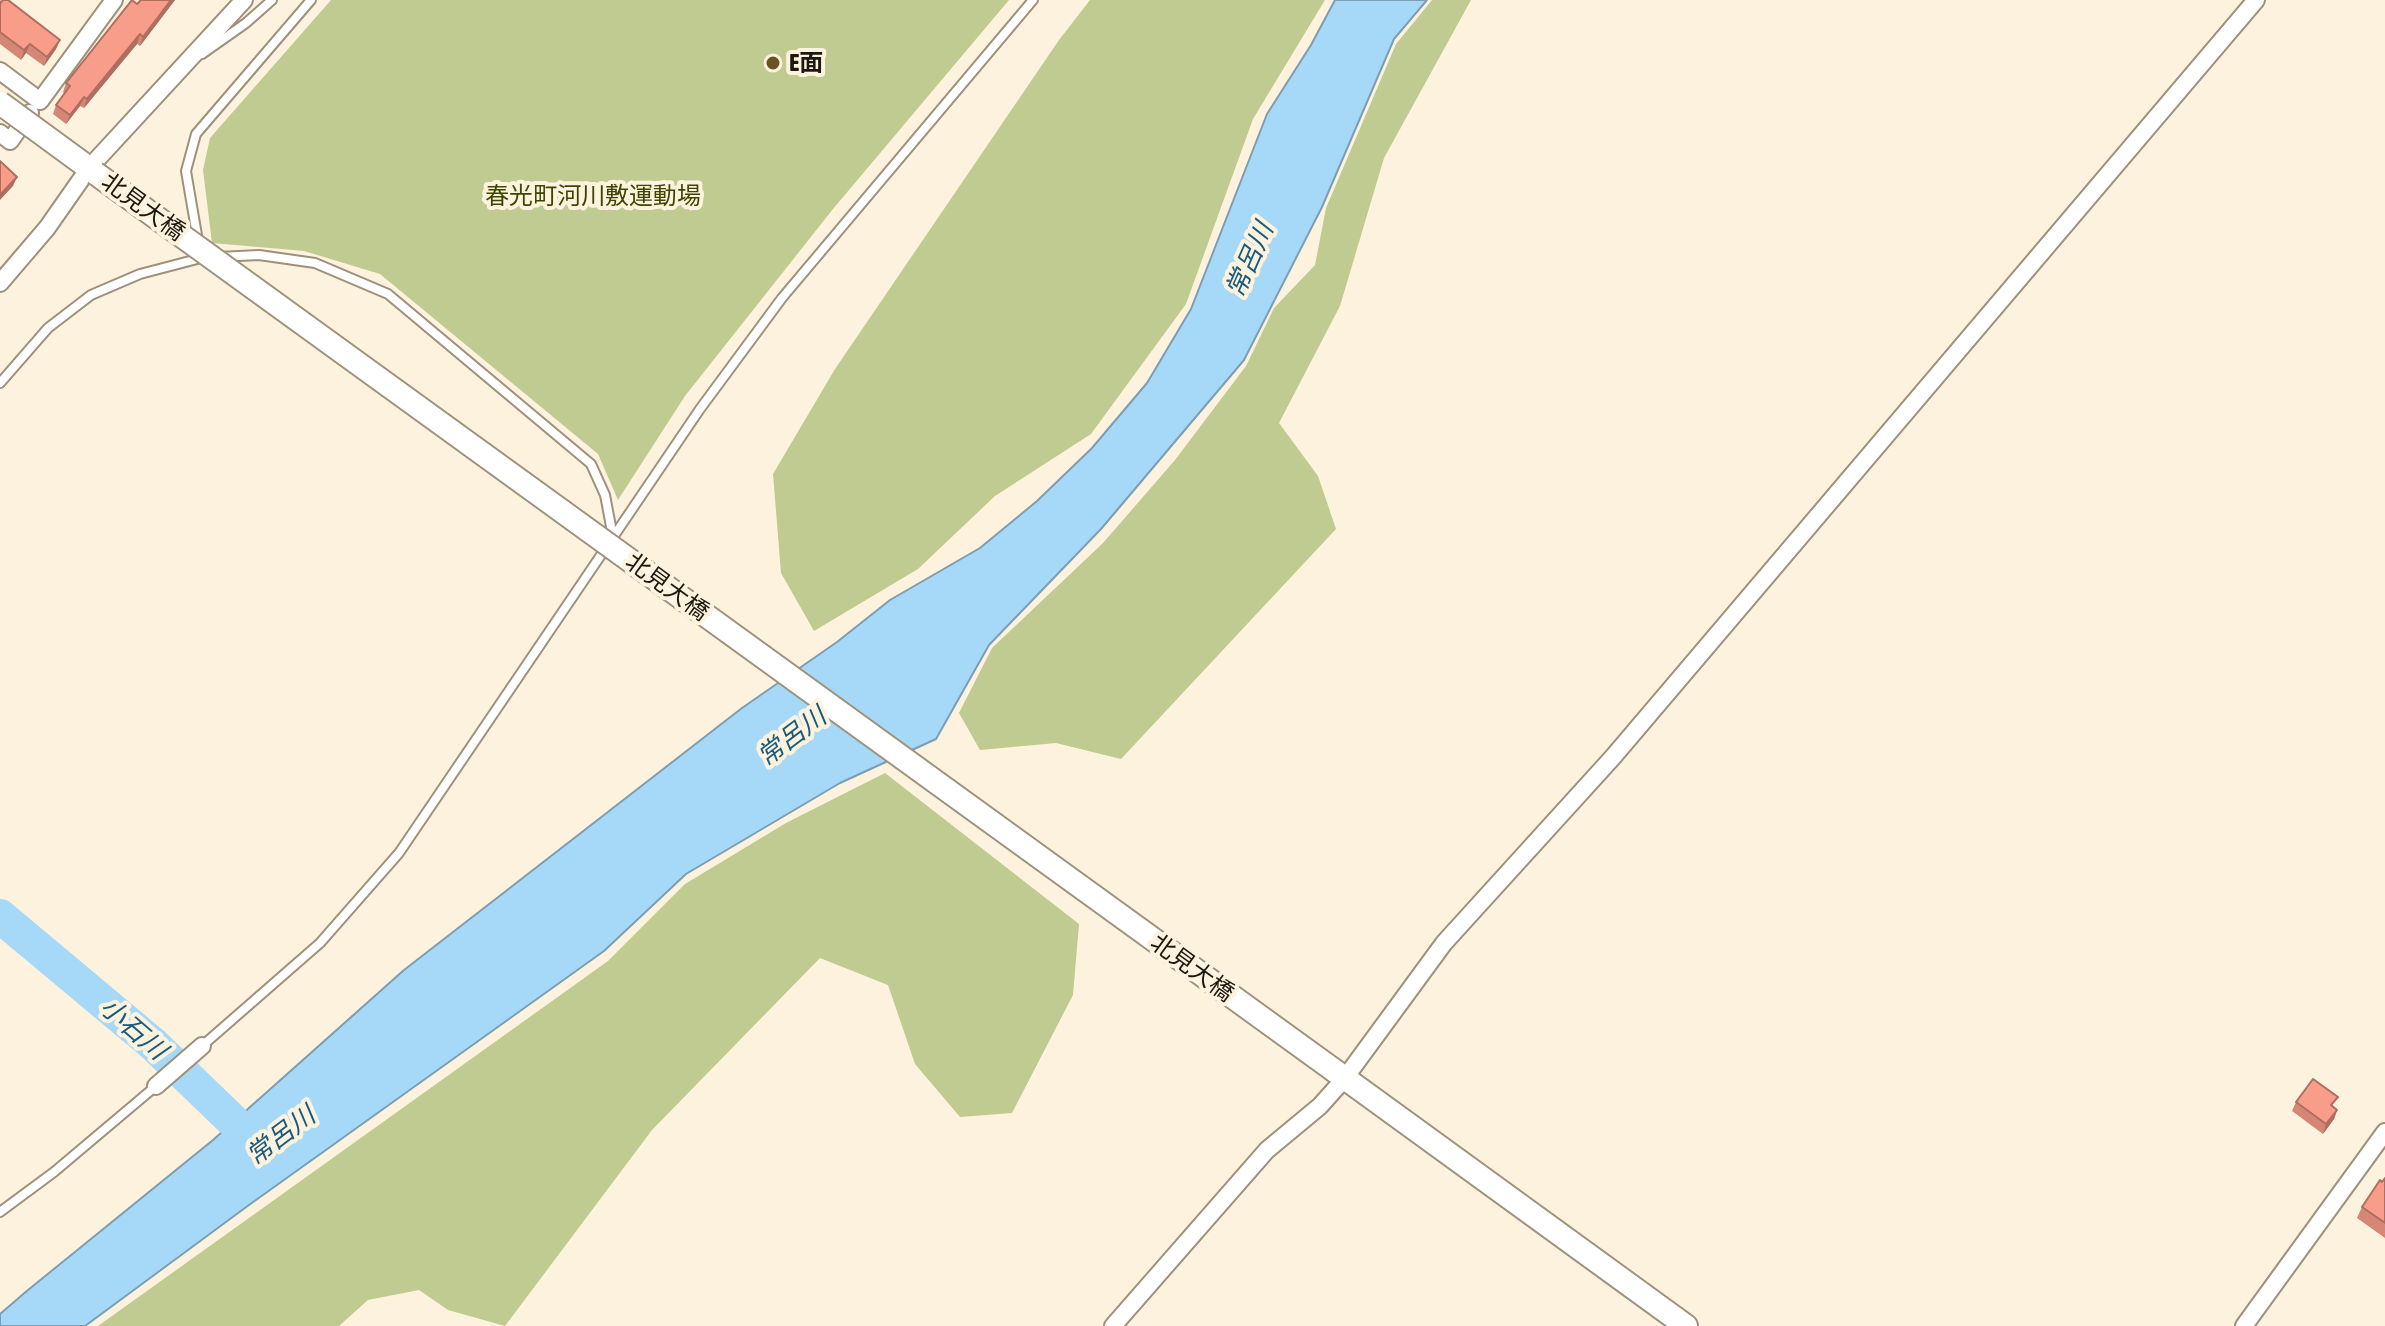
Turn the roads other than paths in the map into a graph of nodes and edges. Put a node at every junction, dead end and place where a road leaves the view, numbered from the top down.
1 (114, 0) edge
2 (244, 0) edge
3 (272, 0) edge
4 (311, 0) edge
5 (1033, 0) edge
6 (2256, 0) edge
7 (182, 69) junction
8 (0, 71) edge
9 (40, 101) junction
10 (0, 103) edge
11 (0, 133) edge
12 (89, 168) junction
13 (201, 258) junction
14 (0, 283) edge
15 (0, 383) edge
16 (613, 537) junction
17 (202, 1046) joint
18 (1340, 1075) junction
19 (156, 1086) joint
20 (2385, 1132) edge
21 (0, 1212) edge
22 (1113, 1326) edge
23 (1686, 1326) edge
24 (2244, 1326) edge

1 - 9 street
2 - 7 street
3 - 7 lane
4 - 13 lane
5 - 16 lane
6 - 18 street
7 - 12 street
8 - 9 street
9 - 11 street
10 - 12 street, 北見大橋, bridge
12 - 14 street
12 - 18 street, 北見大橋, bridge
13 - 15 lane
13 - 16 lane
16 - 17 lane
17 - 19 street
18 - 22 street
18 - 23 street, 北見大橋
19 - 21 lane
20 - 24 street

